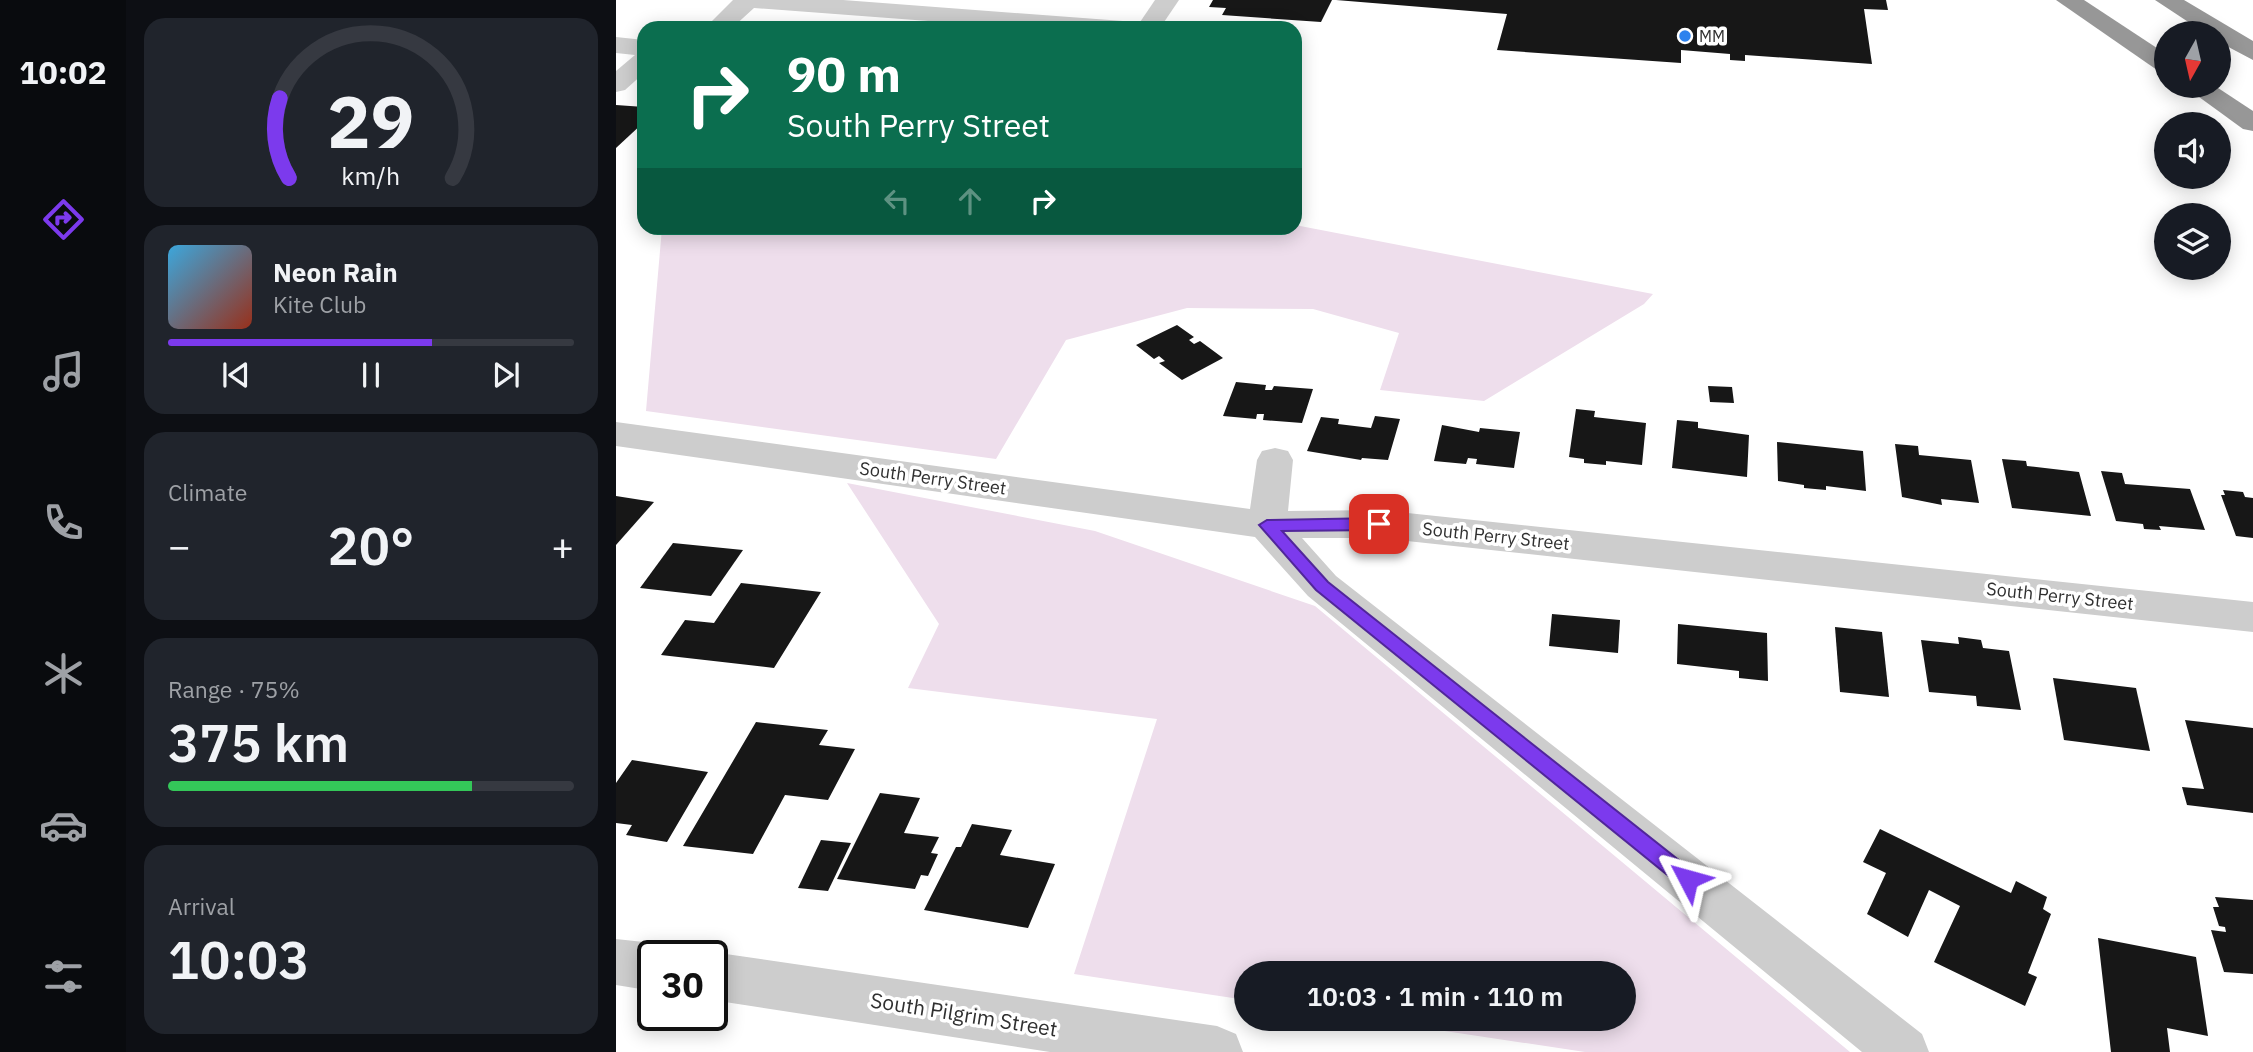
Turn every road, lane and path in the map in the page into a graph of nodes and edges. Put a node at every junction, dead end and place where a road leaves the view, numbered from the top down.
1 (747, 0) edge
2 (1167, 0) edge
3 (2068, 0) edge
4 (2167, 0) edge
5 (784, 3) junction
6 (725, 21) edge
7 (787, 21) edge
8 (1027, 21) edge
9 (1152, 21) edge
10 (616, 46) edge
11 (637, 48) edge
12 (2253, 52) edge
13 (2154, 57) edge
14 (637, 66) edge
15 (616, 84) edge
16 (2216, 98) edge
17 (2253, 122) edge
18 (616, 434) edge
19 (1275, 460) dead end
20 (1267, 525) junction
21 (2253, 617) edge
22 (616, 962) edge
23 (637, 965) edge
24 (728, 978) edge
25 (1216, 1052) edge
26 (1903, 1052) edge

1 - 5 street
1 - 6 street
2 - 9 street
3 - 13 highway
4 - 12 highway
5 - 7 street
5 - 8 street
10 - 11 street
14 - 15 street
16 - 17 highway
18 - 20 street, South Perry Street
19 - 20 street
20 - 21 street, South Perry Street
20 - 26 street
22 - 23 street
24 - 25 street, South Pilgrim Street

